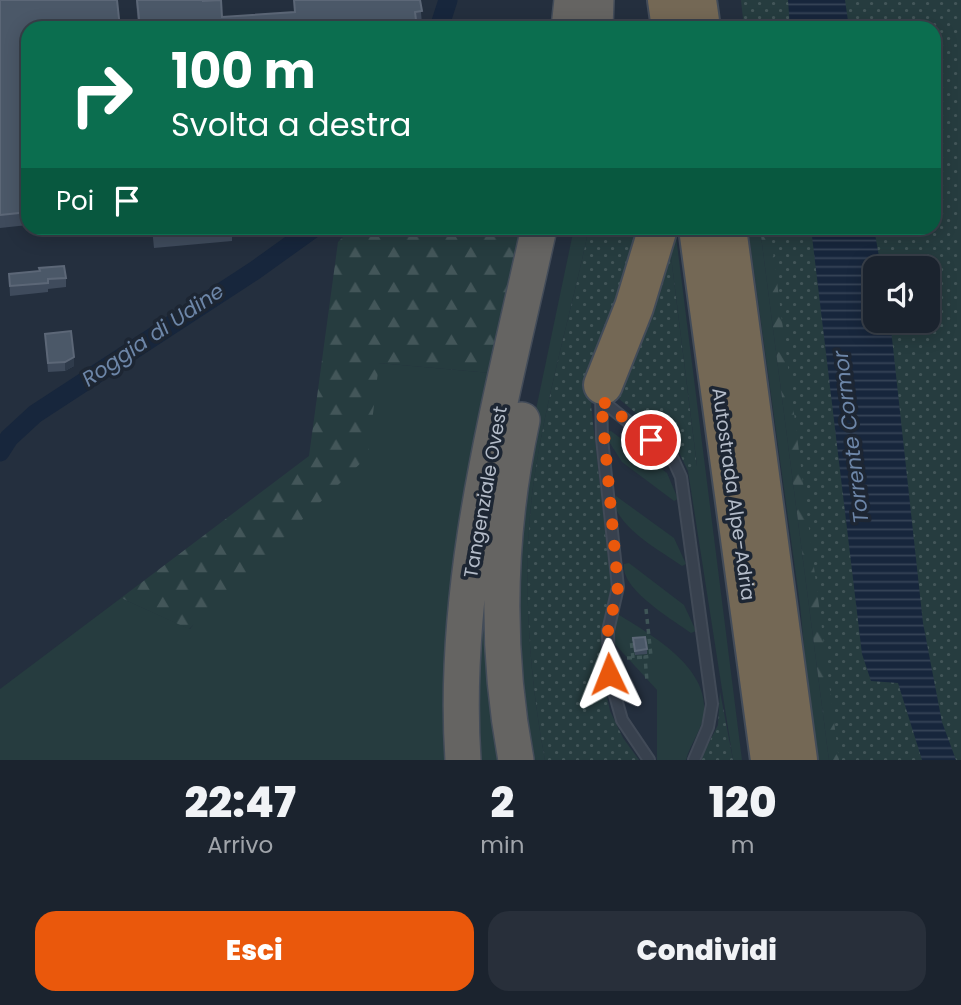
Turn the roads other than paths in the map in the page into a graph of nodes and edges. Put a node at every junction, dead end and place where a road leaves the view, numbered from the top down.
1 (572, 0) edge
2 (596, 0) edge
3 (653, 0) edge
4 (667, 0) edge
5 (697, 0) edge
6 (570, 21) edge
7 (595, 21) edge
8 (655, 21) edge
9 (670, 21) edge
10 (700, 21) edge
11 (537, 235) edge
12 (562, 235) edge
13 (655, 235) edge
14 (699, 235) edge
15 (728, 235) edge
16 (602, 392) junction
17 (463, 760) edge
18 (516, 760) edge
19 (649, 760) edge
20 (694, 760) edge
21 (770, 760) edge
22 (798, 760) edge

1 - 6 highway
2 - 7 highway
3 - 8 highway
4 - 9 highway
5 - 10 highway
11 - 17 highway, Tangenziale Ovest
12 - 18 highway, Tangenziale Ovest
13 - 16 highway
14 - 21 highway, Autostrada Alpe-Adria
15 - 22 highway, Autostrada Alpe-Adria
16 - 19 lane
16 - 20 lane

